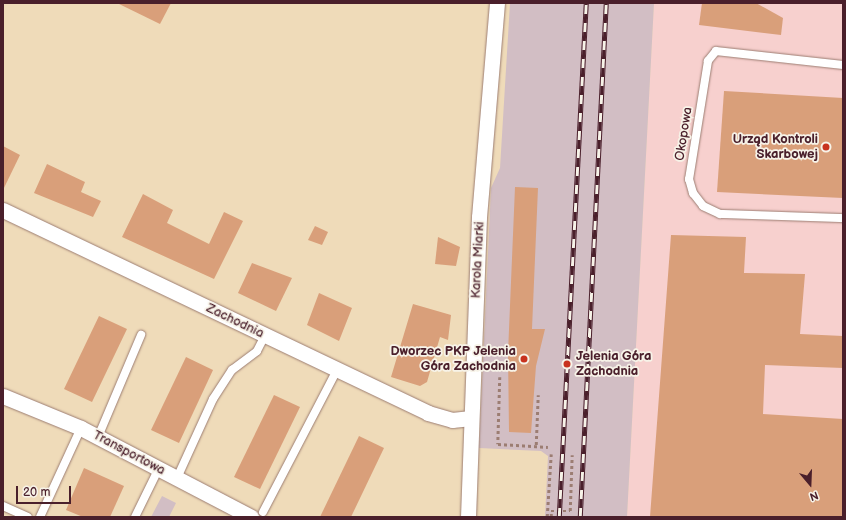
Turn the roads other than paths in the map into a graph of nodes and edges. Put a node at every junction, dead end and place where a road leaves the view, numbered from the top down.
1 (497, 3) edge
2 (843, 64) edge
3 (3, 210) edge
4 (843, 218) edge
5 (141, 335) dead end
6 (265, 335) junction
7 (337, 370) junction
8 (3, 396) edge
9 (471, 418) junction
10 (81, 428) junction
11 (98, 437) junction
12 (159, 468) junction
13 (177, 478) junction
14 (3, 506) edge
15 (257, 514) edge
16 (28, 517) edge
17 (40, 517) edge
18 (135, 517) edge
19 (468, 517) edge

1 - 9 street, Karola Miarki
2 - 4 lane, Okopowa
3 - 6 street, Zachodnia
5 - 11 lane
6 - 7 street, Zachodnia
6 - 13 lane
7 - 9 street, Zachodnia
7 - 15 lane
8 - 10 street, Transportowa
9 - 19 street, Karola Miarki
10 - 11 street, Transportowa
10 - 17 lane
11 - 12 street, Transportowa
12 - 13 street, Transportowa
12 - 18 lane
13 - 15 street, Transportowa
14 - 16 lane

